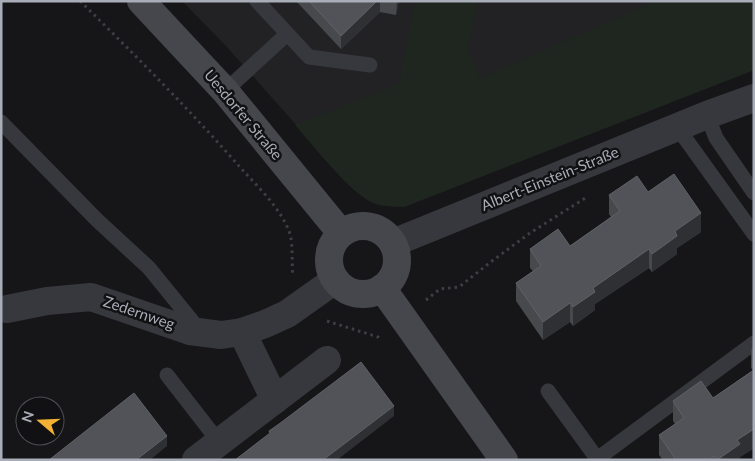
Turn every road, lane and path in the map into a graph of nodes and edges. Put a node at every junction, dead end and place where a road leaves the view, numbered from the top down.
1 (80, 1) edge
2 (141, 1) edge
3 (257, 1) edge
4 (287, 34) junction
5 (370, 65) dead end
6 (225, 91) junction
7 (754, 98) edge
8 (707, 115) junction
9 (1, 122) edge
10 (677, 127) junction
11 (754, 193) edge
12 (589, 196) dead end
13 (341, 233) junction
14 (754, 234) edge
15 (393, 244) junction
16 (335, 280) junction
17 (382, 288) junction
18 (305, 301) junction
19 (7, 309) dead end
20 (404, 317) junction
21 (242, 332) junction
22 (202, 333) junction
23 (378, 336) junction
24 (754, 343) edge
25 (384, 344) dead end
26 (327, 360) dead end
27 (167, 375) dead end
28 (548, 391) dead end
29 (275, 400) junction
30 (219, 442) junction
31 (598, 459) edge
32 (196, 460) edge
33 (504, 460) edge

1 - 18 path
2 - 6 street, Uesdorfer Straße
3 - 4 lane
4 - 5 lane
4 - 6 lane
6 - 13 street, Uesdorfer Straße
7 - 8 street, Albert-Einstein-Straße
8 - 10 street, Albert-Einstein-Straße
8 - 11 lane
9 - 22 lane
10 - 14 lane
10 - 15 street, Albert-Einstein-Straße
12 - 20 path
13 - 15 street
13 - 16 street
15 - 17 street
16 - 17 street
16 - 18 street, Zedernweg
17 - 20 street
18 - 21 street, Zedernweg
18 - 23 path
19 - 22 street, Zedernweg
20 - 23 path
20 - 33 street
21 - 22 street, Zedernweg
21 - 29 street
23 - 25 path
24 - 31 lane
26 - 29 street
27 - 30 lane
28 - 31 lane
29 - 30 street
30 - 32 street

